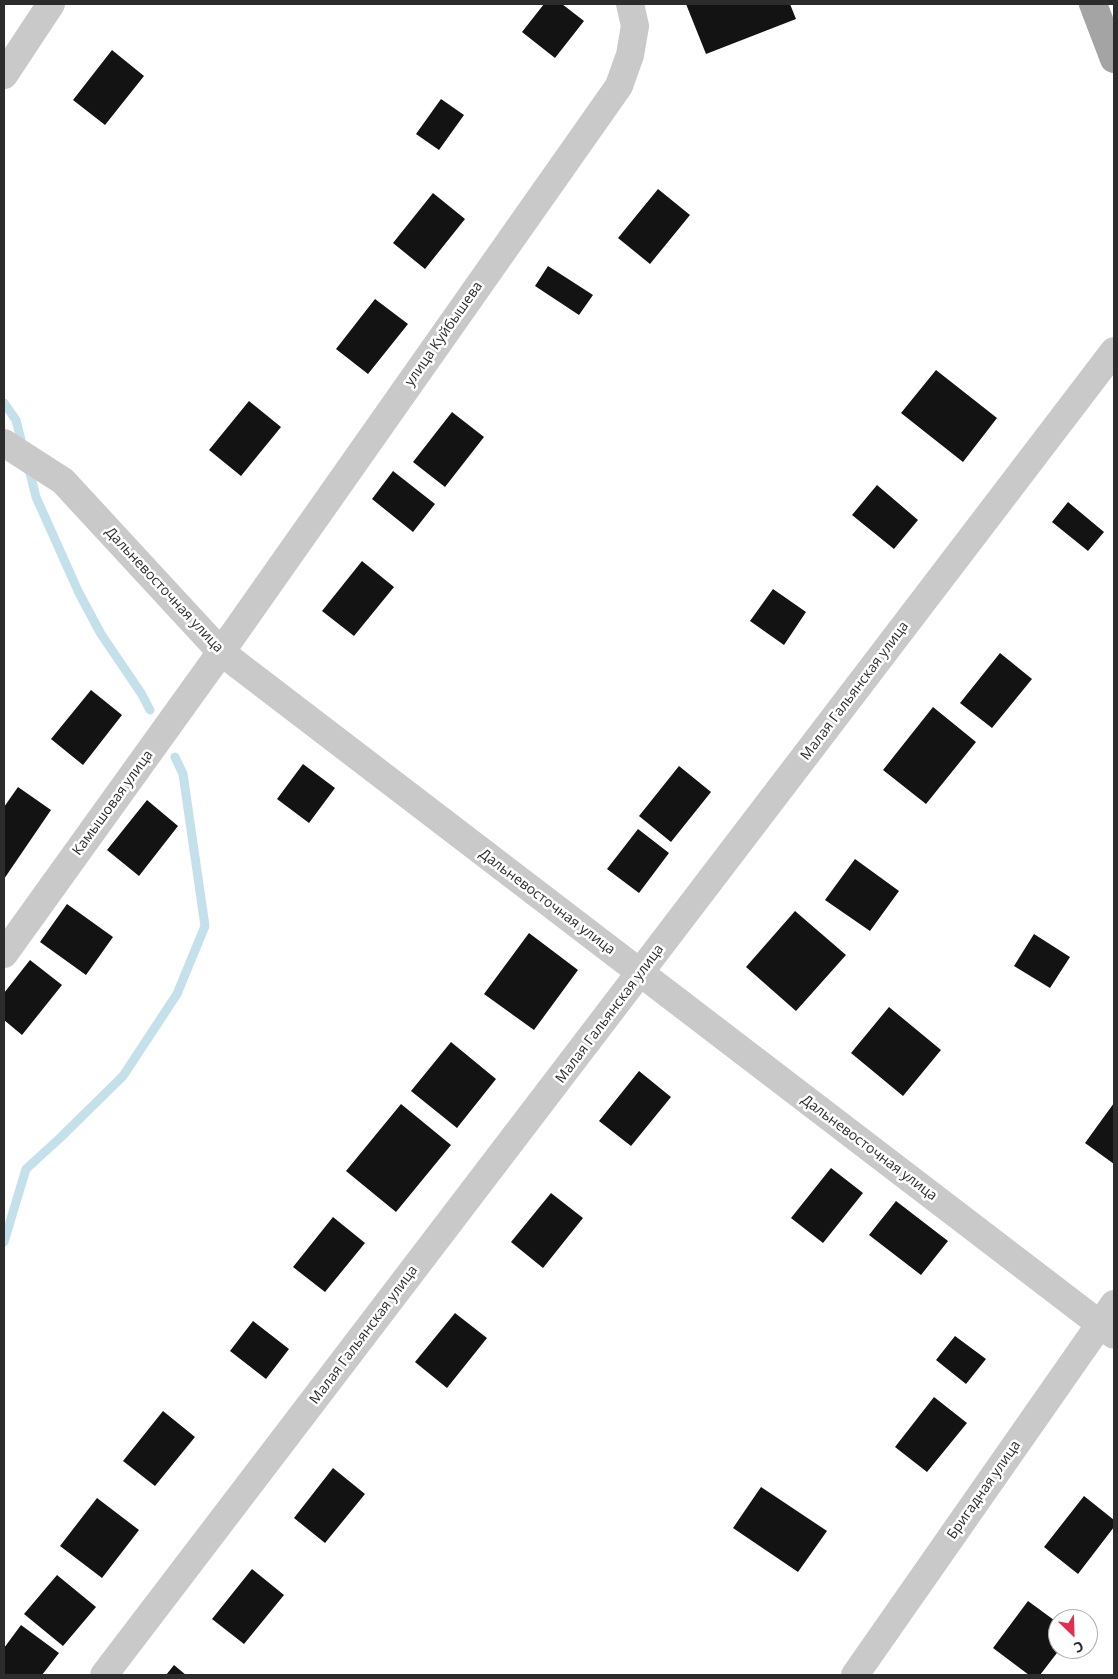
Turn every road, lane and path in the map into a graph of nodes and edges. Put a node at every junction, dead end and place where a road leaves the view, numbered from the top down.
1 (51, 4) edge
2 (630, 4) edge
3 (1093, 4) edge
4 (1114, 59) edge
5 (4, 75) edge
6 (1114, 351) edge
7 (4, 443) edge
8 (221, 652) junction
9 (4, 954) edge
10 (641, 973) junction
11 (1109, 1321) edge
12 (104, 1675) edge
13 (855, 1675) edge

1 - 5 street
2 - 8 street, улица Куйбышева
3 - 4 main road
6 - 10 street, Малая Гальянская улица
7 - 8 street, Дальневосточная улица
8 - 9 street, Камышовая улица
8 - 10 street, Дальневосточная улица
10 - 11 street, Дальневосточная улица
10 - 12 street, Малая Гальянская улица
11 - 13 street, Бригадная улица

